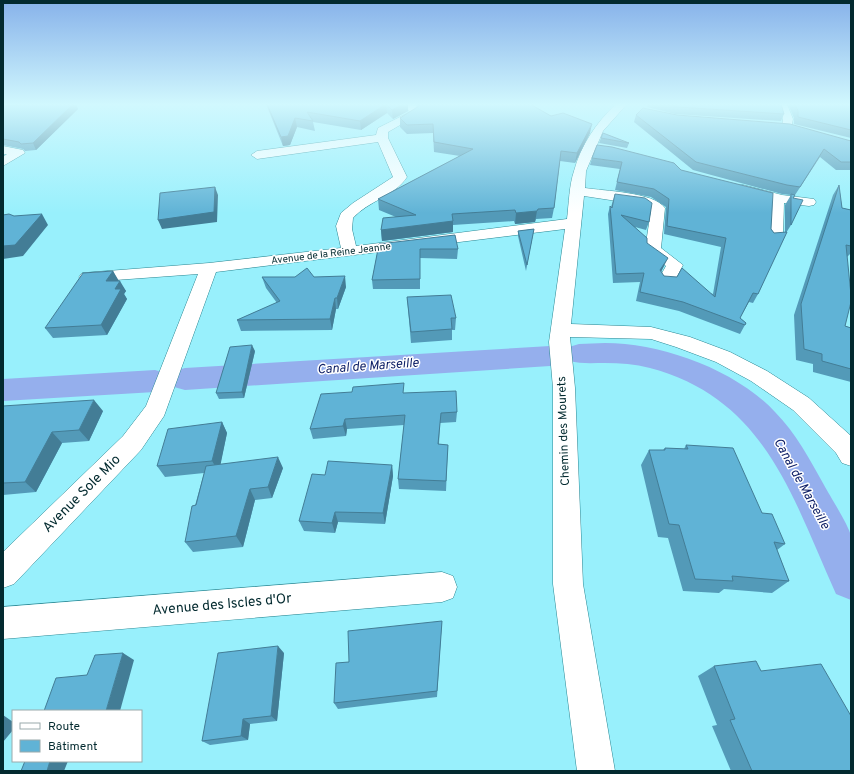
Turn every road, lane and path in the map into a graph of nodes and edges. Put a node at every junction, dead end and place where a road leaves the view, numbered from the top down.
1 (366, 140) edge
2 (383, 140) edge
3 (598, 140) edge
4 (3, 150) edge
5 (257, 155) dead end
6 (3, 162) edge
7 (733, 186) edge
8 (577, 191) junction
9 (777, 198) junction
10 (809, 202) dead end
11 (573, 222) junction
12 (775, 237) edge
13 (350, 252) junction
14 (209, 268) junction
15 (88, 277) edge
16 (667, 280) edge
17 (560, 336) junction
18 (851, 456) edge
19 (3, 573) edge
20 (442, 587) dead end
21 (3, 623) edge
22 (596, 771) edge

1 - 5 street
2 - 13 street
3 - 8 street, Chemin des Mourets
4 - 6 street
7 - 9 street
8 - 11 street, Chemin des Mourets
8 - 16 street
9 - 10 street
9 - 12 street
11 - 13 street, Avenue de la Reine Jeanne
11 - 17 street, Chemin des Mourets
13 - 14 street, Avenue de la Reine Jeanne
14 - 15 street, Avenue de la Reine Jeanne
14 - 19 street, Avenue Sole Mio
17 - 18 street
17 - 22 street, Chemin des Mourets
20 - 21 street, Avenue des Iscles d'Or

